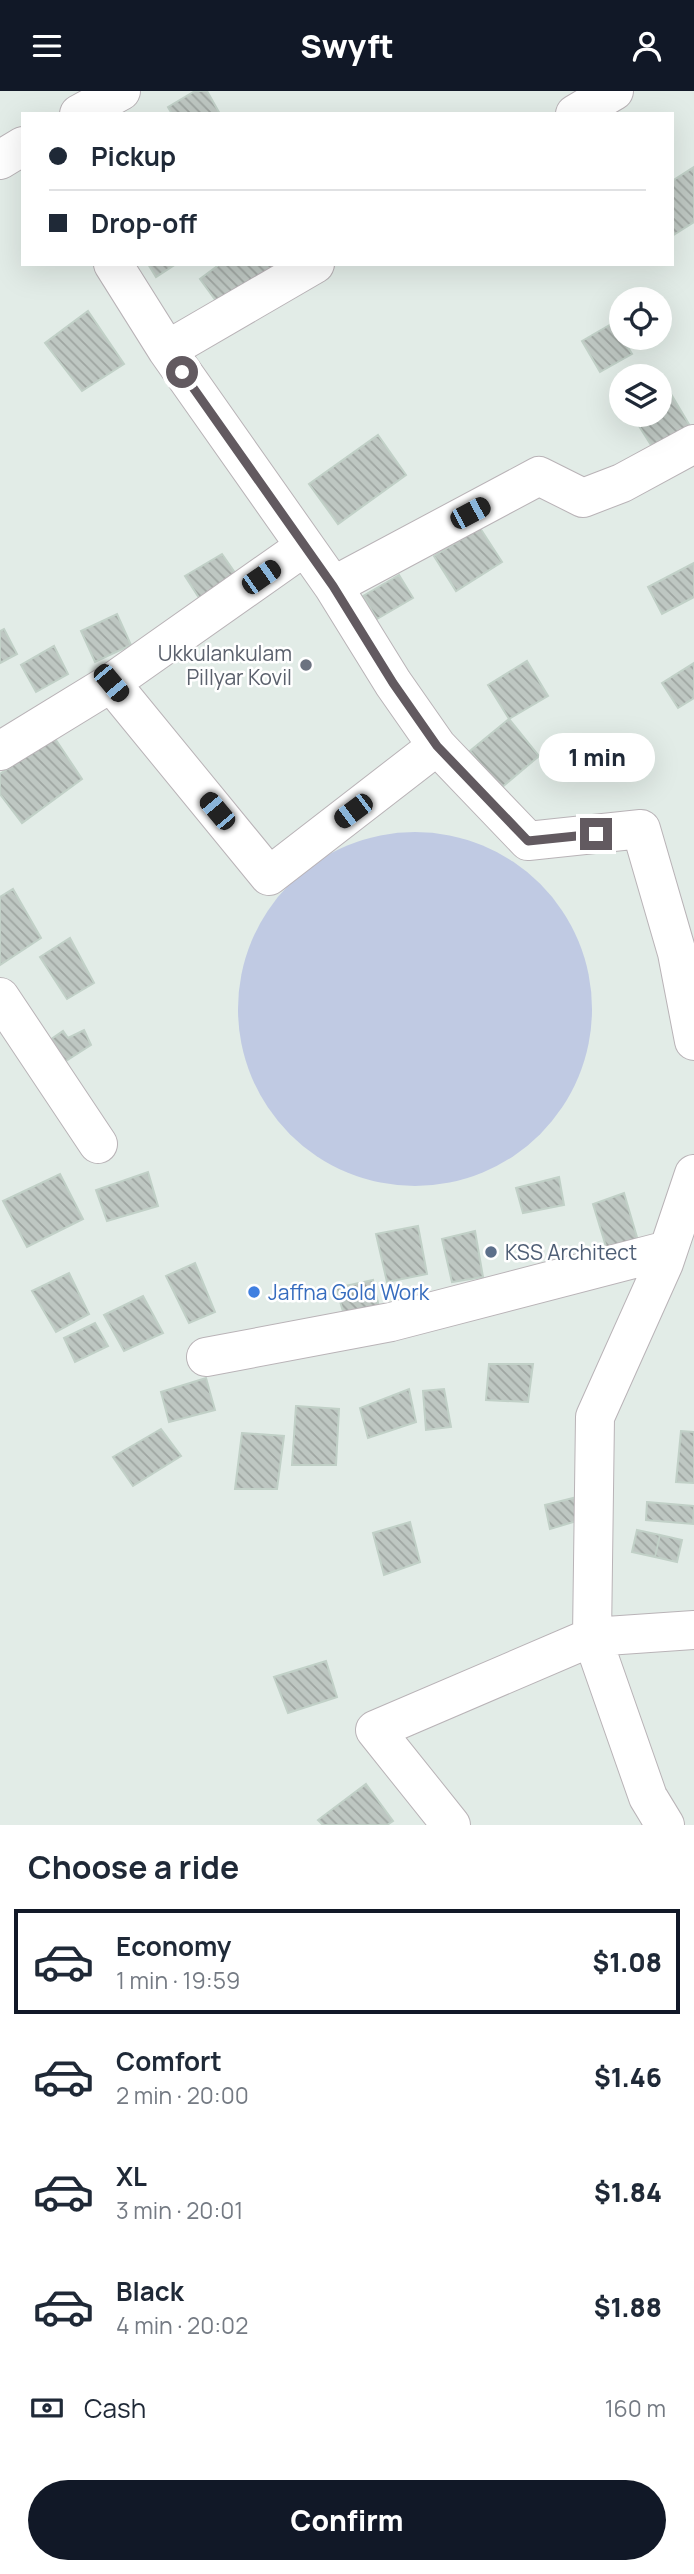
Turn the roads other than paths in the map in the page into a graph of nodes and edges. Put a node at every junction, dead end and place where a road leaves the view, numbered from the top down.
1 (59, 91) edge
2 (121, 91) edge
3 (614, 91) edge
4 (69, 112) edge
5 (83, 112) edge
6 (578, 112) edge
7 (21, 147) edge
8 (0, 160) edge
9 (114, 266) edge
10 (312, 266) edge
11 (167, 349) junction
12 (694, 444) edge
13 (304, 547) junction
14 (333, 586) junction
15 (111, 683) junction
16 (437, 746) junction
17 (0, 751) edge
18 (685, 948) edge
19 (0, 997) edge
20 (694, 1041) edge
21 (98, 1144) dead end
22 (694, 1174) edge
23 (668, 1250) junction
24 (206, 1357) dead end
25 (694, 1630) edge
26 (592, 1637) junction
27 (451, 1825) edge
28 (665, 1825) edge

1 - 4 street
2 - 5 street
3 - 6 street
7 - 8 street
9 - 11 street
10 - 11 street
11 - 13 street
12 - 14 street
13 - 14 street
13 - 15 street
14 - 16 street
15 - 16 street
15 - 17 street
16 - 18 street
18 - 20 street
19 - 21 street
22 - 23 street
23 - 24 street
23 - 26 street
25 - 26 street
26 - 27 street
26 - 28 street

